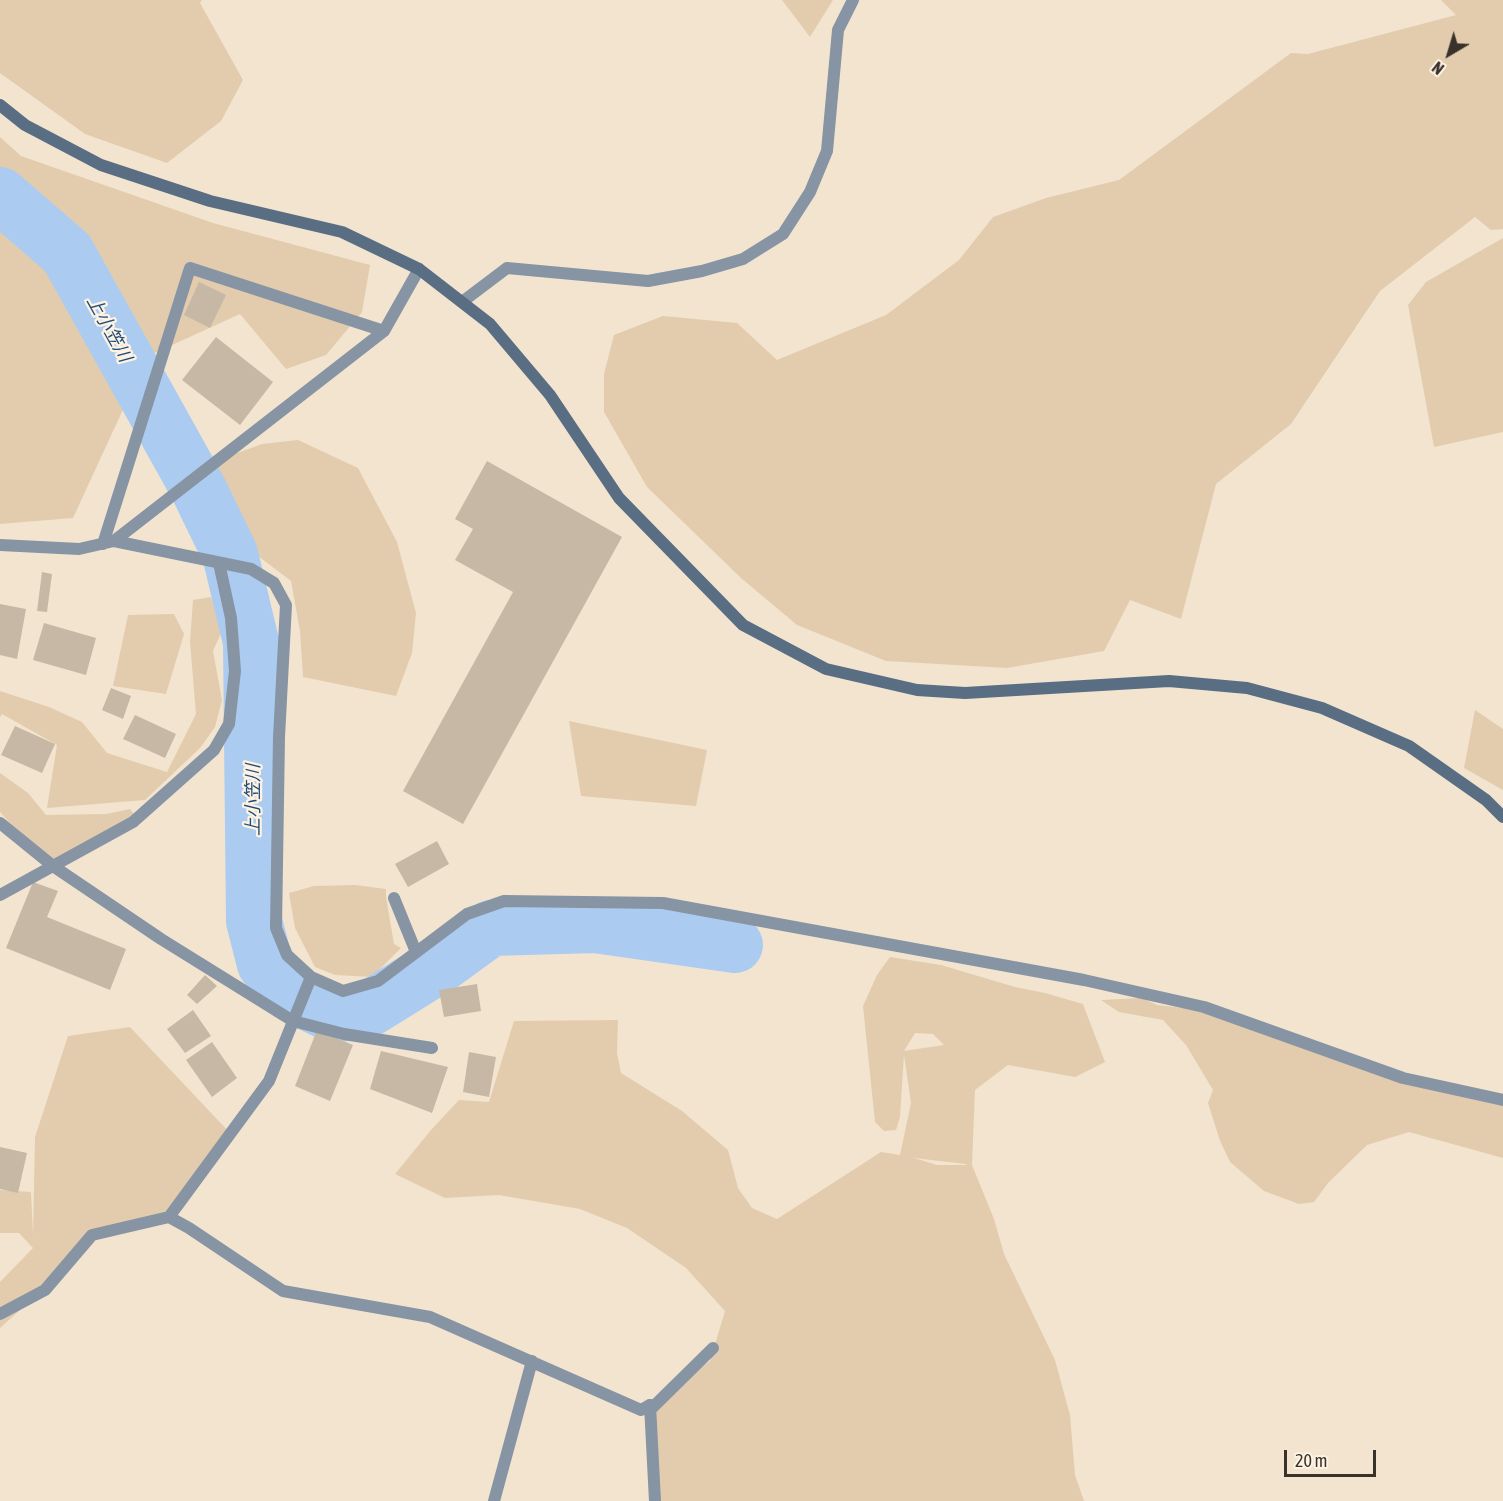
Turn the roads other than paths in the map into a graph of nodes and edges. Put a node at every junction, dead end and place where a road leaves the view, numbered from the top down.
1 (854, 0) edge
2 (0, 105) edge
3 (419, 269) junction
4 (462, 302) junction
5 (384, 331) junction
6 (108, 542) junction
7 (0, 545) edge
8 (219, 563) junction
9 (1503, 817) edge
10 (0, 823) edge
11 (53, 867) junction
12 (0, 895) edge
13 (394, 898) dead end
14 (416, 952) junction
15 (309, 982) junction
16 (295, 1017) junction
17 (432, 1048) dead end
18 (1503, 1100) edge
19 (169, 1217) junction
20 (0, 1314) edge
21 (713, 1348) dead end
22 (532, 1360) junction
23 (650, 1408) junction
24 (494, 1501) edge
25 (655, 1501) edge

1 - 4 street
2 - 3 street
3 - 4 street
3 - 5 street
4 - 9 street
5 - 6 street
5 - 6 street
6 - 7 street
6 - 8 street
8 - 11 street
8 - 15 street
10 - 11 street
11 - 12 street
11 - 16 street
13 - 14 street
14 - 15 street
14 - 18 street
15 - 16 street
16 - 17 street
16 - 19 street
19 - 20 street
19 - 22 street
21 - 23 street
22 - 23 street
22 - 24 street
23 - 25 street

